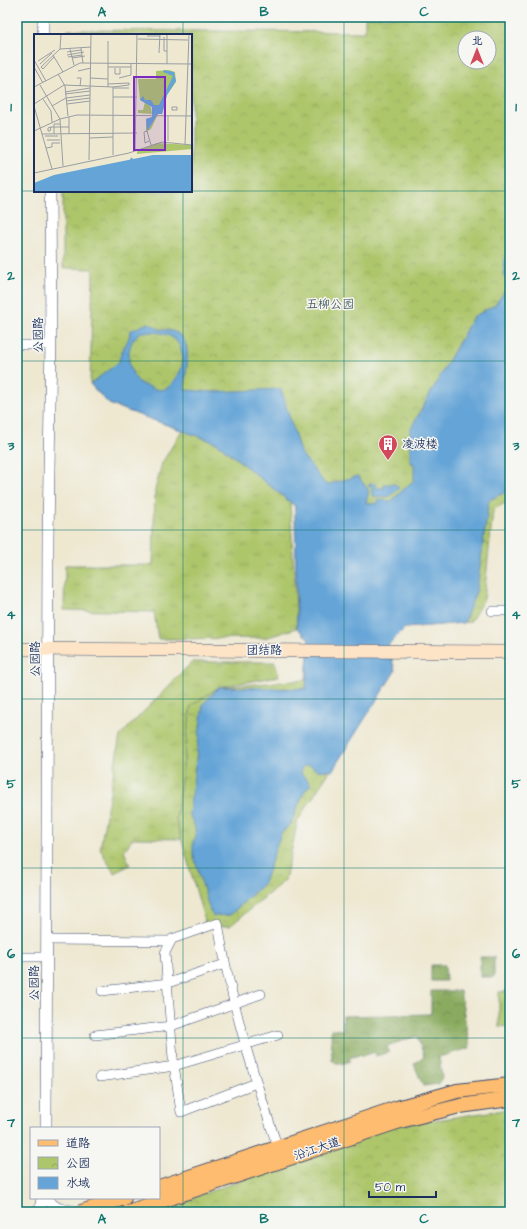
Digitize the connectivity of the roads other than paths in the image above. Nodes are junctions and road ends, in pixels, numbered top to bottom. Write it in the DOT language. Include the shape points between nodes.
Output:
graph roads {
  1 [pos="43,17"];
  2 [pos="49,17"];
  3 [pos="43,34"];
  4 [pos="49,34"];
  5 [pos="46,192"];
  6 [pos="50,192"];
  7 [pos="17,345"];
  8 [pos="49,345"];
  9 [pos="492,611"];
  10 [pos="510,611"];
  11 [pos="17,649"];
  12 [pos="510,652"];
  13 [pos="46,654"];
  14 [pos="420,656"];
  15 [pos="17,658"];
  16 [pos="510,661"];
  17 [pos="48,940"];
  18 [pos="171,941"];
  19 [pos="17,957"];
  20 [pos="45,957"];
  21 [pos="225,964"];
  22 [pos="168,983"];
  23 [pos="102,991"];
  24 [pos="261,994"];
  25 [pos="234,1003"];
  26 [pos="171,1026"];
  27 [pos="278,1034"];
  28 [pos="95,1035"];
  29 [pos="245,1046"];
  30 [pos="174,1066"];
  31 [pos="100,1077"];
  32 [pos="256,1083"];
  33 [pos="510,1085"];
  34 [pos="510,1099"];
  35 [pos="42,1127"];
  36 [pos="46,1127"];
  37 [pos="278,1148"];
  38 [pos="160,1187"];
  39 [pos="42,1199"];
  40 [pos="49,1199"];
  41 [pos="121,1199"];
  42 [pos="83,1211"];
  43 [pos="40,1212"];
  44 [pos="128,1212"];
  1 -- 3 [label="street"];
  2 -- 4 [label="street"];
  5 -- 8 [label="street"];
  6 -- 8 [label="street, 公园路"];
  7 -- 8 [label="street"];
  8 -- 13 [label="street, 公园路"];
  9 -- 10 [label="street"];
  11 -- 13 [label="main road, 团结路"];
  12 -- 14 [label="main road, 团结路"];
  13 -- 14 [label="main road, 团结路"];
  13 -- 15 [label="main road, 团结路"];
  13 -- 17 [label="street, 公园路"];
  13 -- 20 [label="street"];
  14 -- 16 [label="main road, 团结路"];
  17 -- 18 [label="street"];
  17 -- 20 [label="street, 公园路"];
  18 -- 21 [label="street" via="218,923"];
  18 -- 22 [label="street" via="165,953"];
  19 -- 20 [label="street"];
  20 -- 35 [label="street"];
  20 -- 36 [label="street, 公园路"];
  21 -- 22 [label="street"];
  21 -- 25 [label="street"];
  22 -- 23 [label="street"];
  22 -- 26 [label="street"];
  24 -- 25 [label="street"];
  25 -- 26 [label="street"];
  25 -- 29 [label="street"];
  26 -- 28 [label="street"];
  26 -- 30 [label="street"];
  27 -- 29 [label="street"];
  29 -- 30 [label="street"];
  29 -- 32 [label="street"];
  30 -- 31 [label="street"];
  30 -- 32 [label="street" via="181,1112"];
  32 -- 37 [label="street"];
  33 -- 37 [label="main road, 沿江大道" via="442,1095"];
  34 -- 44 [label="main road, 沿江大道" via="460,1106 400,1121"];
  37 -- 38 [label="main road, 沿江大道"];
  39 -- 43 [label="street"];
  40 -- 42 [label="street" via="55,1207"];
  41 -- 42 [label="main road"];
}
